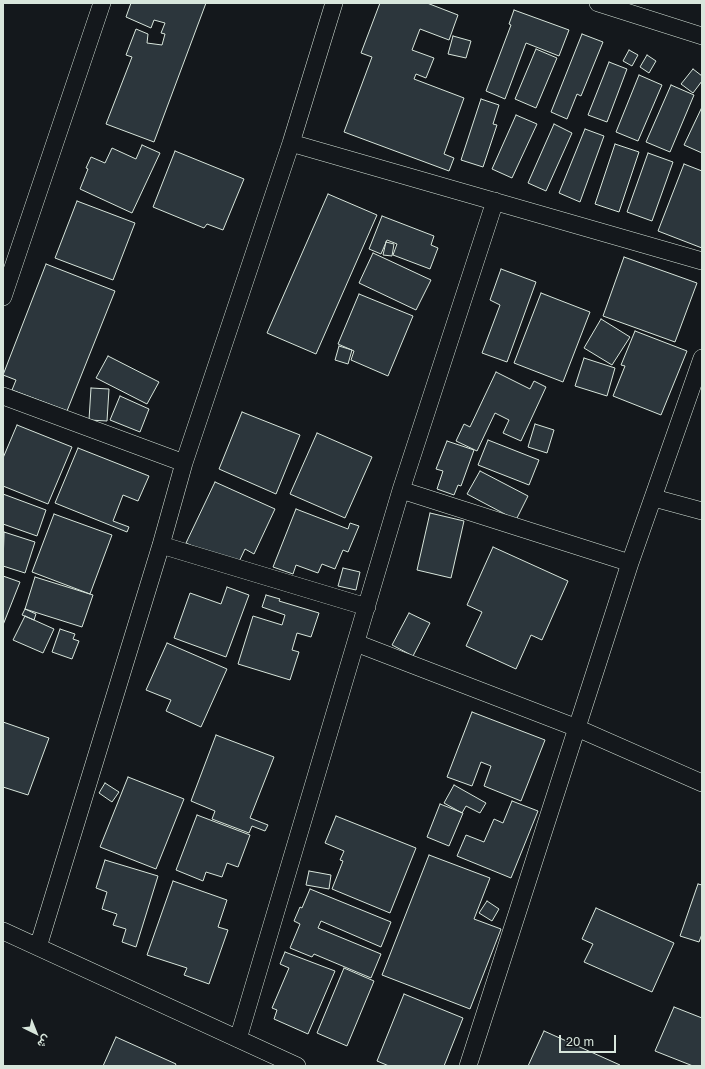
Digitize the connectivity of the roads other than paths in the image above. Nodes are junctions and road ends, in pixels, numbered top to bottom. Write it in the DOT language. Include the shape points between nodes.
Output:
graph roads {
  1 [pos="102,3"];
  2 [pos="334,3"];
  3 [pos="598,3"];
  4 [pos="702,36"];
  5 [pos="291,142"];
  6 [pos="495,201"];
  7 [pos="702,261"];
  8 [pos="3,297"];
  9 [pos="702,358"];
  10 [pos="3,396"];
  11 [pos="184,463"];
  12 [pos="401,490"];
  13 [pos="654,498"];
  14 [pos="702,511"];
  15 [pos="161,545"];
  16 [pos="630,563"];
  17 [pos="367,607"];
  18 [pos="356,643"];
  19 [pos="577,728"];
  20 [pos="702,783"];
  21 [pos="3,931"];
  22 [pos="38,947"];
  23 [pos="238,1039"];
  24 [pos="297,1066"];
  25 [pos="468,1066"];
  1 -- 8 [label="street"];
  2 -- 5 [label="street"];
  3 -- 4 [label="street"];
  5 -- 6 [label="street"];
  5 -- 11 [label="street"];
  6 -- 7 [label="street"];
  6 -- 12 [label="street"];
  9 -- 13 [label="street"];
  10 -- 11 [label="street"];
  11 -- 15 [label="street"];
  12 -- 16 [label="street"];
  12 -- 17 [label="street"];
  13 -- 14 [label="street"];
  13 -- 16 [label="street"];
  15 -- 17 [label="street"];
  15 -- 22 [label="street"];
  16 -- 19 [label="street"];
  17 -- 18 [label="street"];
  18 -- 19 [label="street"];
  18 -- 23 [label="street"];
  19 -- 20 [label="street"];
  19 -- 25 [label="street"];
  21 -- 22 [label="street"];
  22 -- 23 [label="street"];
  23 -- 24 [label="street"];
}
